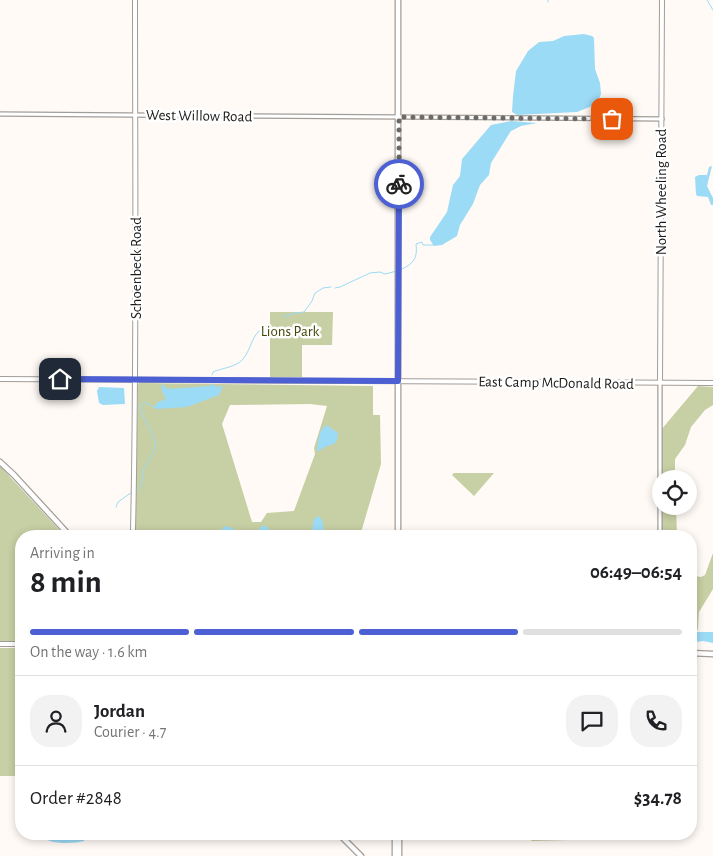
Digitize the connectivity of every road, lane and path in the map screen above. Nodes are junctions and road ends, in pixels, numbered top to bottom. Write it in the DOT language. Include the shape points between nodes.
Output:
graph roads {
  1 [pos="134,0"];
  2 [pos="398,0"];
  3 [pos="662,0"];
  4 [pos="0,114"];
  5 [pos="135,115"];
  6 [pos="399,117"];
  7 [pos="662,119"];
  8 [pos="0,379"];
  9 [pos="135,380"];
  10 [pos="398,381"];
  11 [pos="713,383"];
  12 [pos="660,384"];
  13 [pos="0,462"];
  14 [pos="64,530"];
  15 [pos="132,530"];
  16 [pos="398,530"];
  17 [pos="660,530"];
  18 [pos="0,644"];
  19 [pos="15,644"];
  20 [pos="697,654"];
  21 [pos="713,654"];
  22 [pos="345,840"];
  23 [pos="397,840"];
  24 [pos="398,840"];
  25 [pos="361,856"];
  26 [pos="395,856"];
  27 [pos="399,856"];
  1 -- 5 [label="main road, Schoenbeck Road"];
  2 -- 6 [label="main road"];
  3 -- 7 [label="main road, North Wheeling Road"];
  4 -- 5 [label="street, West Willow Road"];
  5 -- 6 [label="street, West Willow Road"];
  5 -- 9 [label="main road, Schoenbeck Road"];
  6 -- 7 [label="street, West Willow Road"];
  6 -- 10 [label="main road"];
  7 -- 12 [label="main road, North Wheeling Road"];
  8 -- 9 [label="main road, East Camp McDonald Road"];
  9 -- 10 [label="main road, East Camp McDonald Road"];
  9 -- 15 [label="main road, Schoenbeck Road"];
  10 -- 12 [label="main road, East Camp McDonald Road"];
  10 -- 16 [label="main road"];
  11 -- 12 [label="main road, East Camp McDonald Road"];
  12 -- 17 [label="street"];
  13 -- 14 [label="main road"];
  18 -- 19 [label="main road"];
  20 -- 21 [label="main road"];
  22 -- 25 [label="main road"];
  23 -- 26 [label="main road"];
  24 -- 27 [label="main road"];
}
